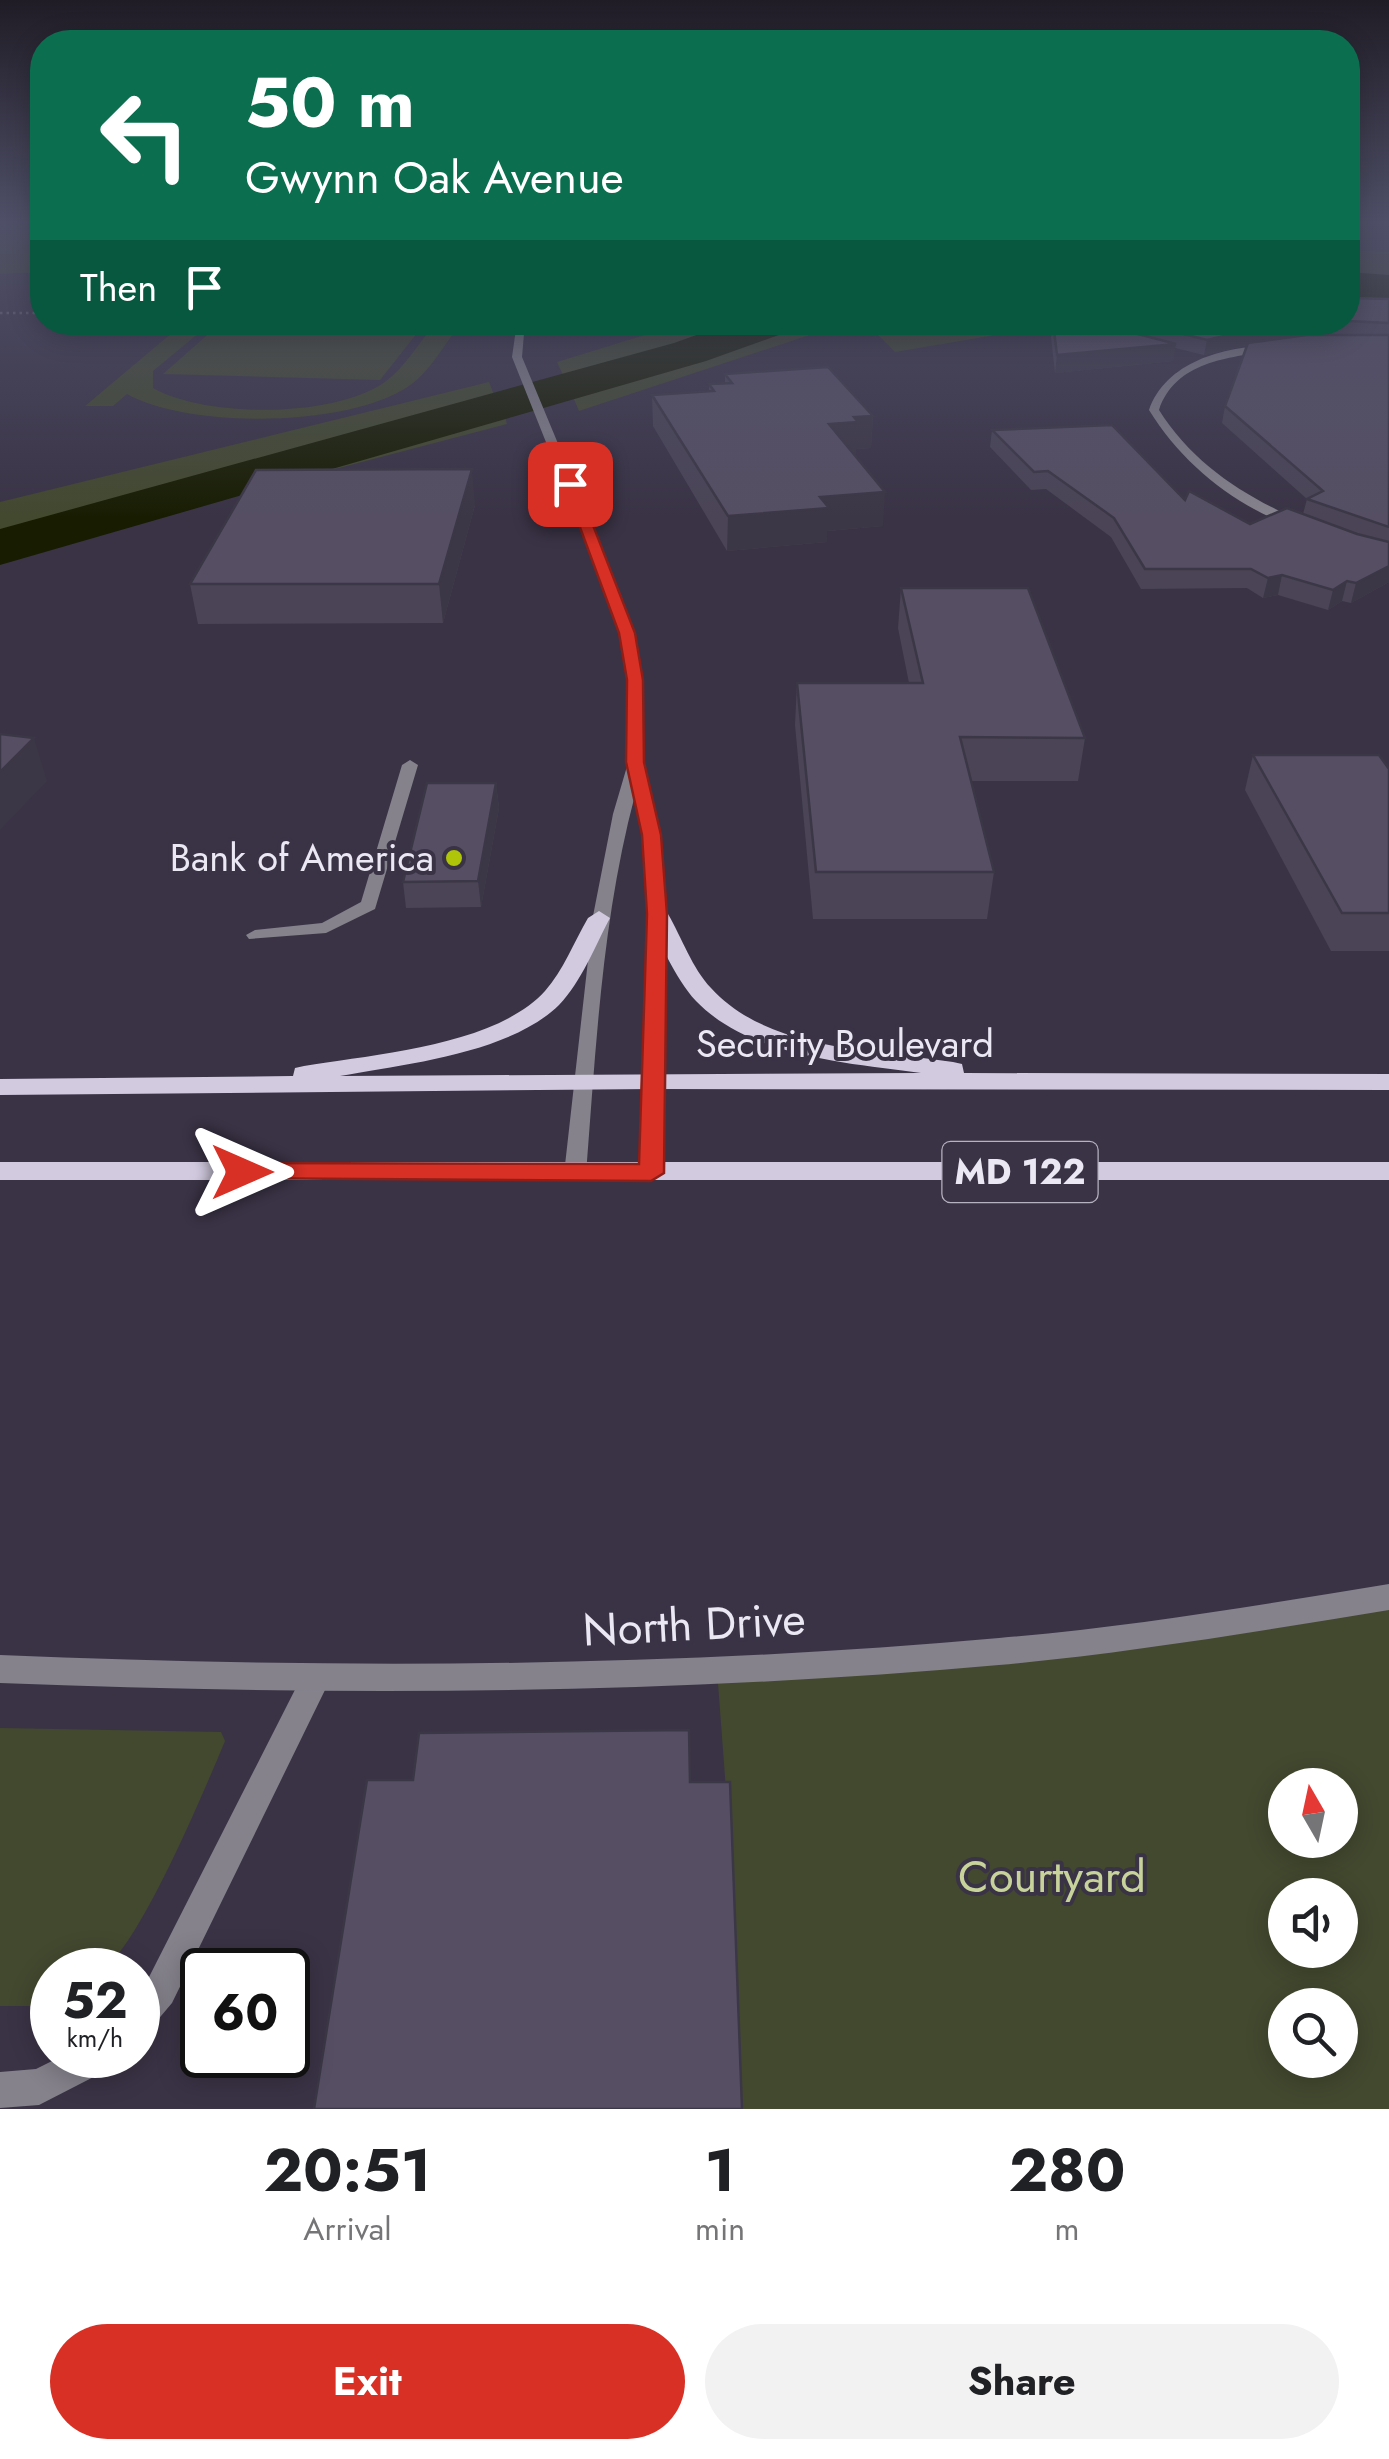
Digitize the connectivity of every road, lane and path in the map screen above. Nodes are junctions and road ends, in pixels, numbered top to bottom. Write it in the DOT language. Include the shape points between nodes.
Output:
graph roads {
  1 [pos="519,335"];
  2 [pos="1280,347"];
  3 [pos="1184,357"];
  4 [pos="1203,362"];
  5 [pos="1314,531"];
  6 [pos="635,762"];
  7 [pos="410,764"];
  8 [pos="657,914"];
  9 [pos="599,918"];
  10 [pos="255,935"];
  11 [pos="654,1081"];
  12 [pos="584,1082"];
  13 [pos="1022,1082"];
  14 [pos="1389,1082"];
  15 [pos="243,1085"];
  16 [pos="0,1087"];
  17 [pos="0,1171"];
  18 [pos="1389,1172"];
  19 [pos="651,1173"];
  20 [pos="575,1174"];
  21 [pos="1389,1598"];
  22 [pos="0,1669"];
  23 [pos="315,1680"];
  24 [pos="160,1991"];
  25 [pos="56,2078"];
  26 [pos="0,2090"];
  1 -- 6 [label="street" via="526,386 627,633 635,680"];
  2 -- 4 [label="street"];
  3 -- 4 [label="street"];
  4 -- 5 [label="street" via="1164,382 1156,395 1154,410 1166,431 1242,497"];
  6 -- 8 [label="street" via="652,835"];
  6 -- 9 [label="street"];
  7 -- 10 [label="street" via="369,904 326,928"];
  8 -- 11 [label="street"];
  8 -- 13 [label="main road" via="704,996 760,1031"];
  9 -- 12 [label="street"];
  9 -- 15 [label="main road" via="550,1000 500,1030"];
  11 -- 12 [label="main road, Security Boulevard"];
  11 -- 13 [label="main road, Security Boulevard"];
  11 -- 19 [label="street"];
  12 -- 15 [label="main road, Security Boulevard"];
  12 -- 20 [label="street"];
  13 -- 14 [label="main road, Security Boulevard"];
  15 -- 16 [label="main road, Security Boulevard"];
  17 -- 20 [label="main road, MD 122"];
  18 -- 19 [label="main road, MD 122"];
  19 -- 20 [label="main road, MD 122"];
  21 -- 23 [label="street, North Drive" via="1184,1631 948,1656 679,1672"];
  22 -- 23 [label="street, North Drive"];
  23 -- 24 [label="street"];
  25 -- 26 [label="street" via="39,2087"];
}
